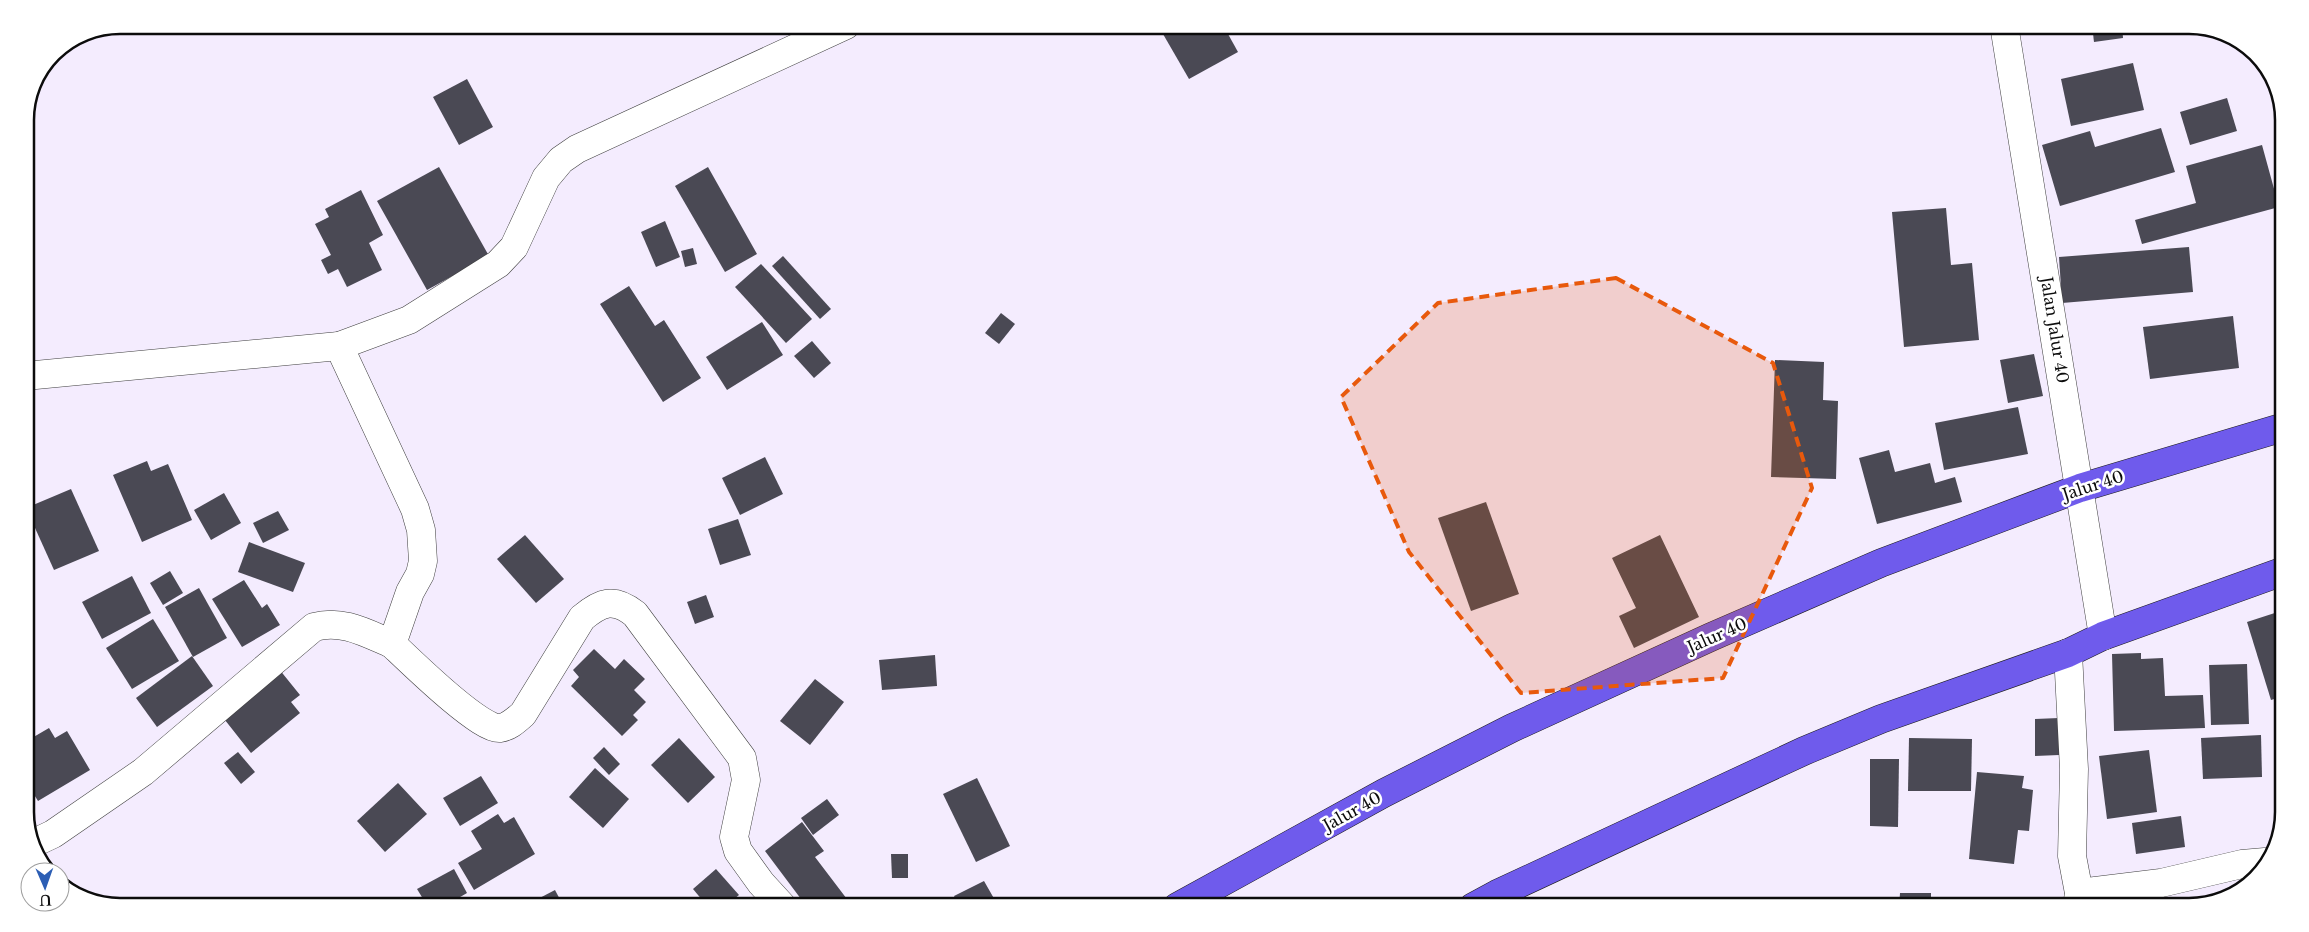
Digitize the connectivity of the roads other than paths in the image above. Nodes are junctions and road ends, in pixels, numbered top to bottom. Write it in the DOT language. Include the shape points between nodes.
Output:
graph roads {
  1 [pos="826,34"];
  2 [pos="2005,34"];
  3 [pos="339,346"];
  4 [pos="34,375"];
  5 [pos="2275,430"];
  6 [pos="2080,488"];
  7 [pos="2275,574"];
  8 [pos="2103,636"];
  9 [pos="392,644"];
  10 [pos="2068,653"];
  11 [pos="39,841"];
  12 [pos="2258,863"];
  13 [pos="774,898"];
  14 [pos="1193,898"];
  15 [pos="1490,898"];
  16 [pos="2078,898"];
  17 [pos="2088,898"];
  1 -- 3 [label="street" via="577,149 561,160 546,178 514,247 498,264 409,320"];
  2 -- 6 [label="street, Jalan Jalur 40"];
  3 -- 4 [label="street"];
  3 -- 9 [label="street" via="415,509 421,530 420,574 410,592"];
  5 -- 6 [label="highway, Jalur 40"];
  6 -- 8 [label="street, Jalan Jalur 40"];
  6 -- 14 [label="highway, Jalur 40" via="1881,563 1512,728 1384,793"];
  7 -- 8 [label="highway"];
  8 -- 10 [label="highway"];
  9 -- 11 [label="street" via="336,623 314,627 143,772"];
  9 -- 13 [label="street" via="473,716 489,727 499,728 510,725 523,714 582,618 605,604 628,608 742,758 746,780 734,837 738,850"];
  10 -- 15 [label="highway" via="1881,719"];
  10 -- 16 [label="street" via="2074,769 2072,856"];
  12 -- 17 [label="street"];
}
